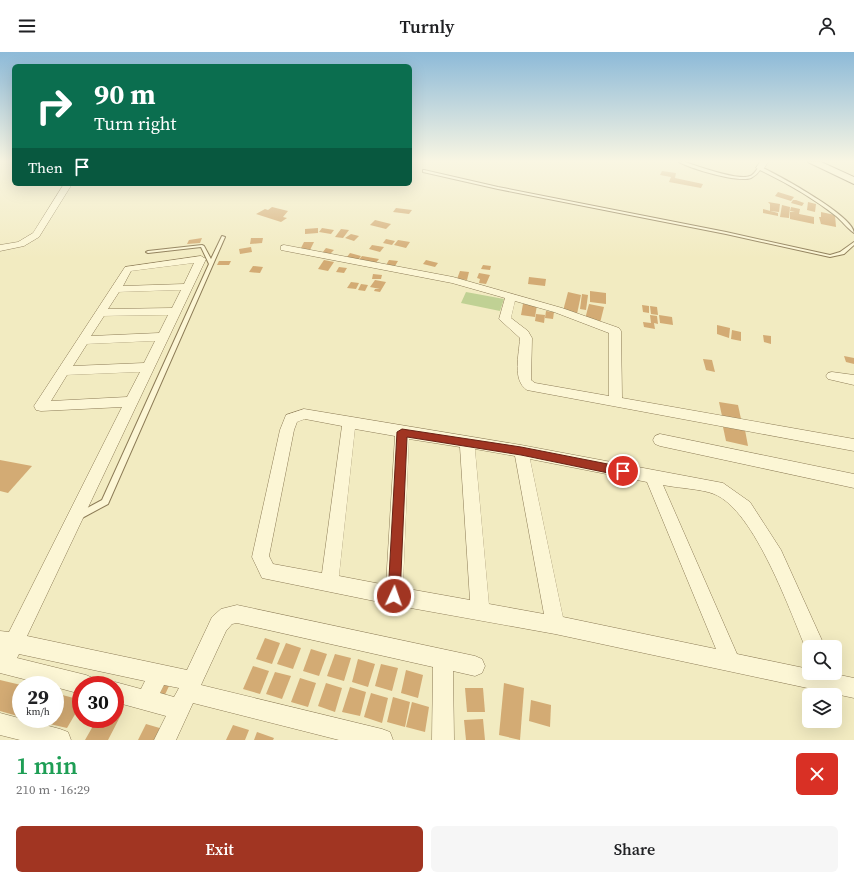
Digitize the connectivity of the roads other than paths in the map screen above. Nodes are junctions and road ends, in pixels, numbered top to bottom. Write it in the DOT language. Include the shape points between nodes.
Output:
graph roads {
  1 [pos="62,194"];
  2 [pos="529,194"];
  3 [pos="807,194"];
  4 [pos="854,232"];
  5 [pos="223,237"];
  6 [pos="854,243"];
  7 [pos="0,248"];
  8 [pos="284,248"];
  9 [pos="148,252"];
  10 [pos="210,264"];
  11 [pos="187,287"];
  12 [pos="115,289"];
  13 [pos="511,297"];
  14 [pos="176,311"];
  15 [pos="100,313"];
  16 [pos="164,337"];
  17 [pos="83,340"];
  18 [pos="149,367"];
  19 [pos="63,371"];
  20 [pos="832,376"];
  21 [pos="854,380"];
  22 [pos="132,402"];
  23 [pos="616,402"];
  24 [pos="348,422"];
  25 [pos="402,432"];
  26 [pos="660,440"];
  27 [pos="467,443"];
  28 [pos="854,445"];
  29 [pos="521,451"];
  30 [pos="652,477"];
  31 [pos="854,481"];
  32 [pos="76,518"];
  33 [pos="330,583"];
  34 [pos="394,596"];
  35 [pos="480,610"];
  36 [pos="555,625"];
  37 [pos="812,640"];
  38 [pos="8,642"];
  39 [pos="443,659"];
  40 [pos="731,662"];
  41 [pos="2,664"];
  42 [pos="475,666"];
  43 [pos="160,674"];
  44 [pos="802,674"];
  45 [pos="833,680"];
  46 [pos="72,682"];
  47 [pos="854,688"];
  48 [pos="124,694"];
  49 [pos="187,694"];
  50 [pos="146,700"];
  51 [pos="0,724"];
  52 [pos="60,740"];
  53 [pos="165,740"];
  54 [pos="382,740"];
  55 [pos="443,740"];
  1 -- 7 [label="street" via="36,235 21,244"];
  2 -- 6 [label="lane" via="830,256 842,253"];
  3 -- 4 [label="lane" via="850,225"];
  5 -- 10 [label="lane"];
  8 -- 13 [label="street" via="453,280"];
  9 -- 10 [label="lane" via="202,246"];
  10 -- 32 [label="lane" via="106,502"];
  11 -- 12 [label="street"];
  11 -- 12 [label="street" via="201,258 128,269"];
  11 -- 14 [label="street"];
  12 -- 15 [label="street"];
  13 -- 23 [label="street" via="565,312 615,331"];
  13 -- 23 [label="street" via="505,318 526,338 523,374 526,383 540,389"];
  14 -- 15 [label="street"];
  14 -- 16 [label="street"];
  15 -- 17 [label="street"];
  16 -- 17 [label="street"];
  16 -- 18 [label="street"];
  17 -- 19 [label="street"];
  18 -- 19 [label="street"];
  18 -- 22 [label="street"];
  19 -- 22 [label="street" via="41,406"];
  20 -- 21 [label="street"];
  22 -- 32 [label="street"];
  23 -- 28 [label="street"];
  24 -- 25 [label="street"];
  24 -- 33 [label="street"];
  24 -- 33 [label="street" via="304,414 291,419 260,557 268,572"];
  25 -- 27 [label="street"];
  25 -- 34 [label="street"];
  26 -- 31 [label="street"];
  27 -- 29 [label="street"];
  27 -- 35 [label="street"];
  29 -- 30 [label="street"];
  29 -- 36 [label="street"];
  30 -- 37 [label="street" via="718,488 744,507 775,556"];
  30 -- 40 [label="street"];
  32 -- 38 [label="street"];
  33 -- 34 [label="street"];
  34 -- 35 [label="street"];
  35 -- 36 [label="street"];
  36 -- 40 [label="street"];
  38 -- 41 [label="street"];
  38 -- 43 [label="street"];
  39 -- 42 [label="street"];
  39 -- 49 [label="street" via="231,614 223,618 219,624"];
  39 -- 55 [label="street"];
  40 -- 44 [label="street"];
  41 -- 46 [label="street"];
  43 -- 49 [label="street"];
  43 -- 50 [label="street"];
  45 -- 47 [label="street"];
  48 -- 50 [label="street"];
  49 -- 50 [label="street"];
  49 -- 53 [label="street"];
  49 -- 54 [label="street"];
  51 -- 52 [label="street"];
}
